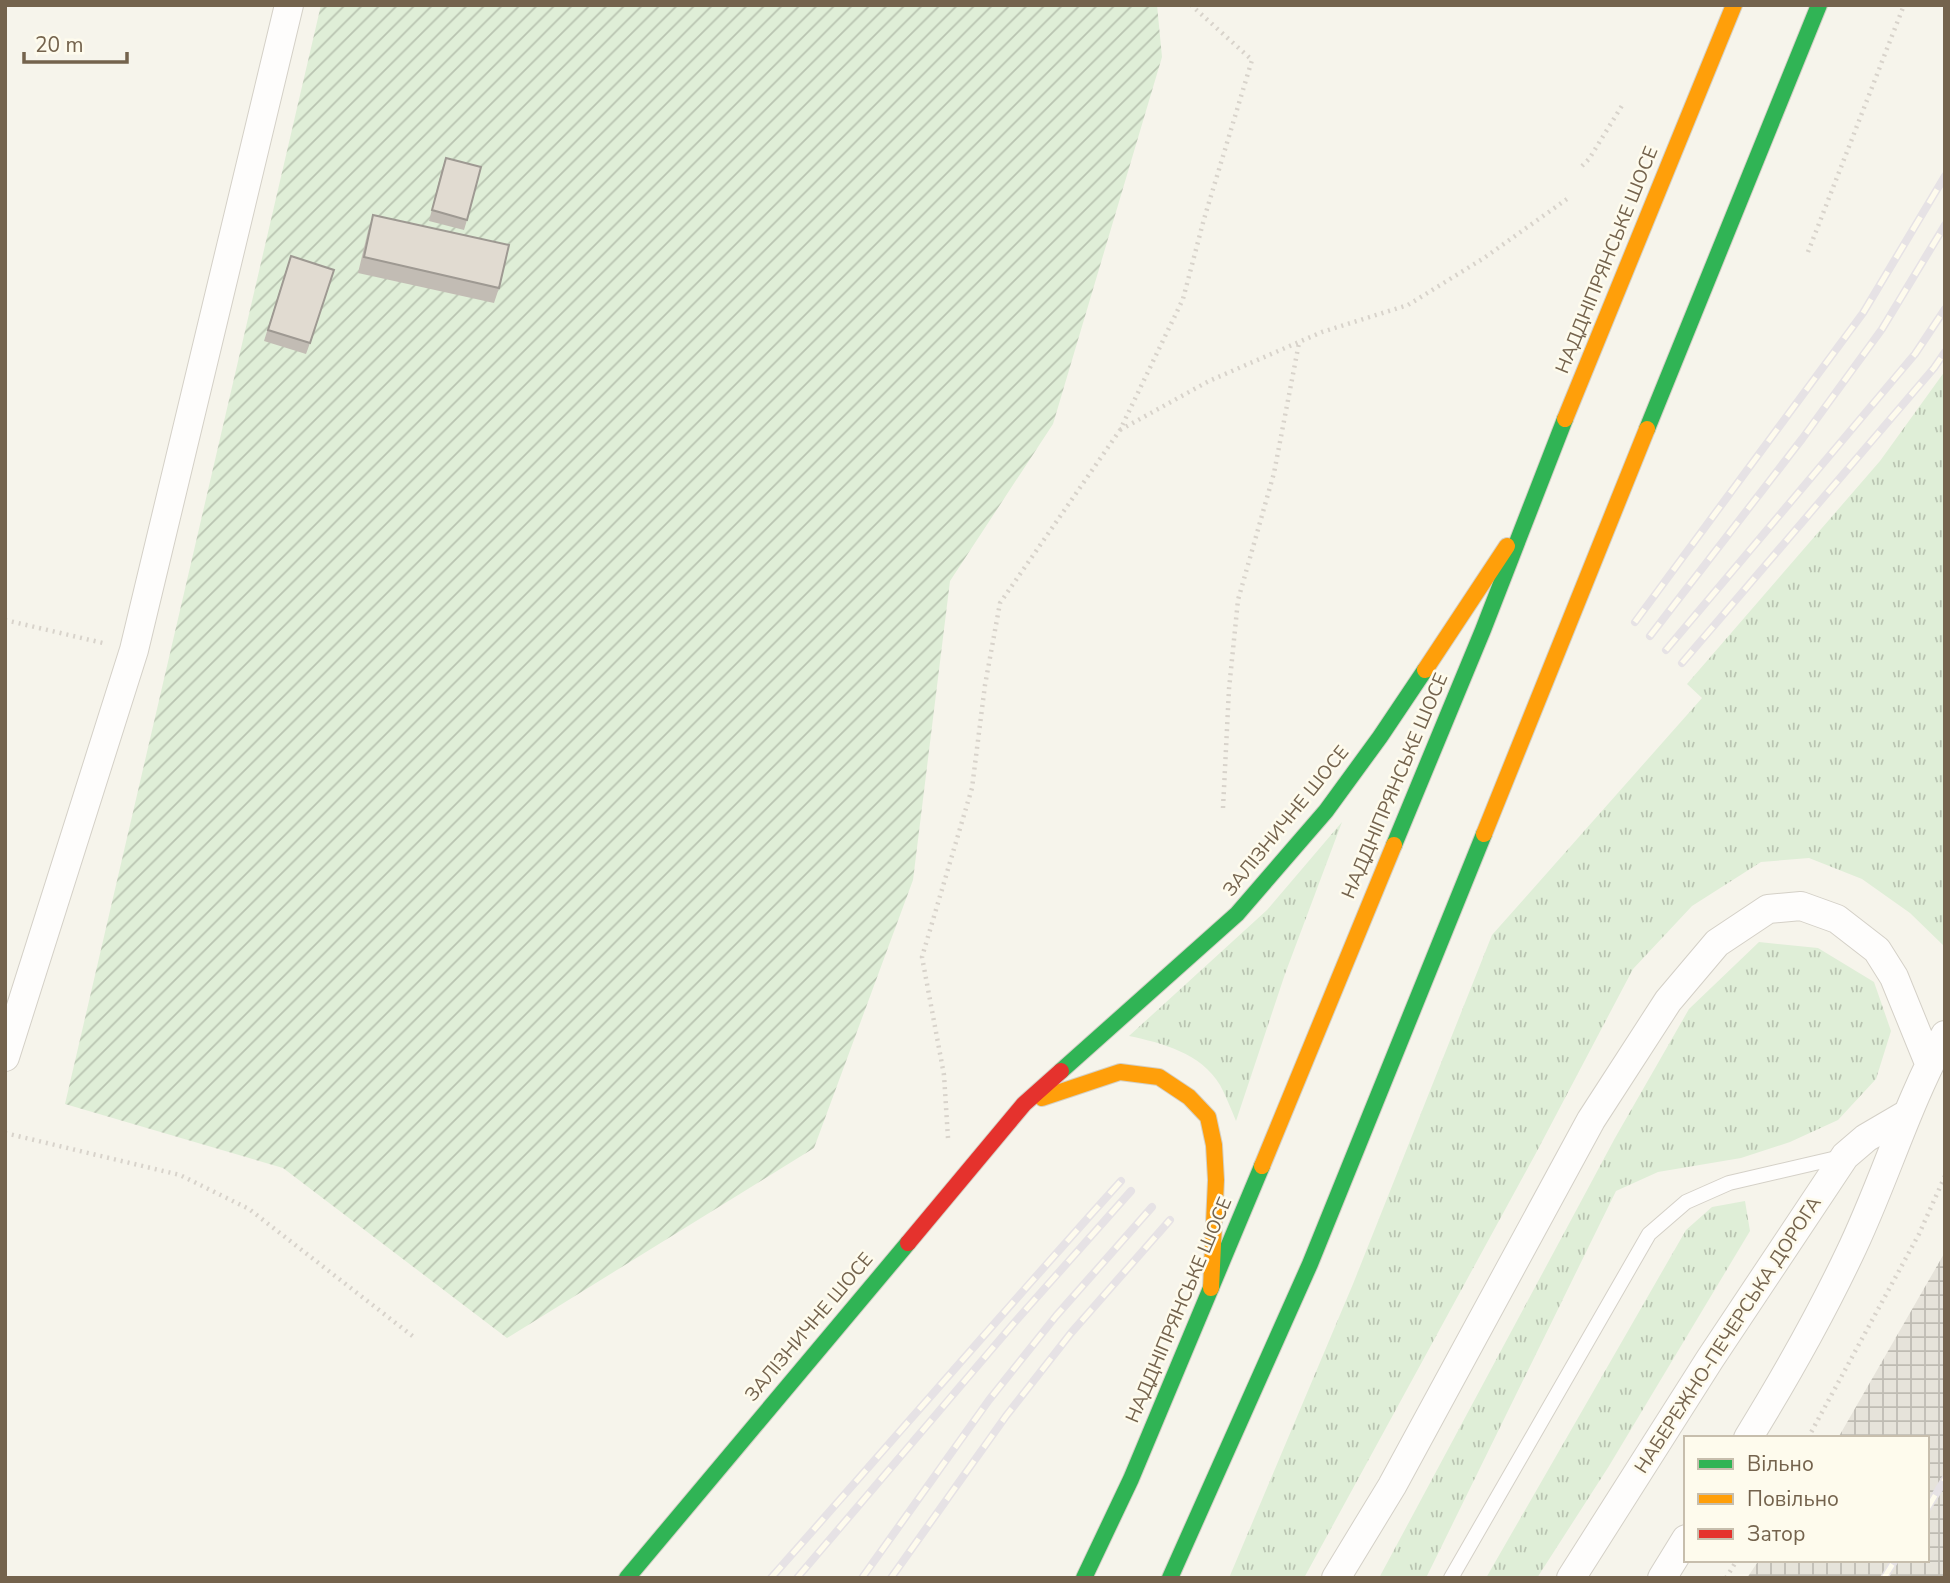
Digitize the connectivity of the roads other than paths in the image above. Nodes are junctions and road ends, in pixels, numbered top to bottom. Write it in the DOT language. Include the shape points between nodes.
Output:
graph roads {
  1 [pos="289,5"];
  2 [pos="1734,5"];
  3 [pos="1819,5"];
  4 [pos="1525,518"];
  5 [pos="1945,1035"];
  6 [pos="5,1057"];
  7 [pos="1929,1063"];
  8 [pos="1024,1104"];
  9 [pos="1907,1114"];
  10 [pos="1845,1156"];
  11 [pos="1210,1292"];
  12 [pos="1749,1436"];
  13 [pos="1684,1542"];
  14 [pos="627,1578"];
  15 [pos="1084,1578"];
  16 [pos="1170,1578"];
  17 [pos="1336,1578"];
  18 [pos="1451,1578"];
  19 [pos="1571,1578"];
  20 [pos="1662,1578"];
  1 -- 6 [label="street" via="134,650"];
  2 -- 4 [label="main road, НАДДНІПРЯНСЬКЕ ШОСЕ"];
  3 -- 16 [label="main road" via="1310,1264"];
  4 -- 8 [label="main road, ЗАЛІЗНИЧНЕ ШОСЕ" via="1326,811 1237,914"];
  4 -- 11 [label="main road, НАДДНІПРЯНСЬКЕ ШОСЕ"];
  5 -- 7 [label="street"];
  7 -- 9 [label="street"];
  7 -- 17 [label="street" via="1894,977 1877,950 1837,919 1801,906 1768,909 1717,943 1668,1001 1591,1120 1392,1486"];
  8 -- 11 [label="main road, ЗАЛІЗНИЧНЕ ШОСЕ" via="1120,1072 1159,1077 1189,1097 1208,1118 1214,1145"];
  8 -- 14 [label="main road, ЗАЛІЗНИЧНЕ ШОСЕ"];
  9 -- 10 [label="street, НАБЕРЕЖНО-ПЕЧЕРСЬКА ДОРОГА"];
  9 -- 12 [label="street" via="1849,1255 1793,1365"];
  10 -- 18 [label="lane" via="1729,1182 1686,1202 1649,1234"];
  10 -- 19 [label="street, НАБЕРЕЖНО-ПЕЧЕРСЬКА ДОРОГА"];
  11 -- 15 [label="main road, НАДДНІПРЯНСЬКЕ ШОСЕ"];
  13 -- 20 [label="street"];
}
